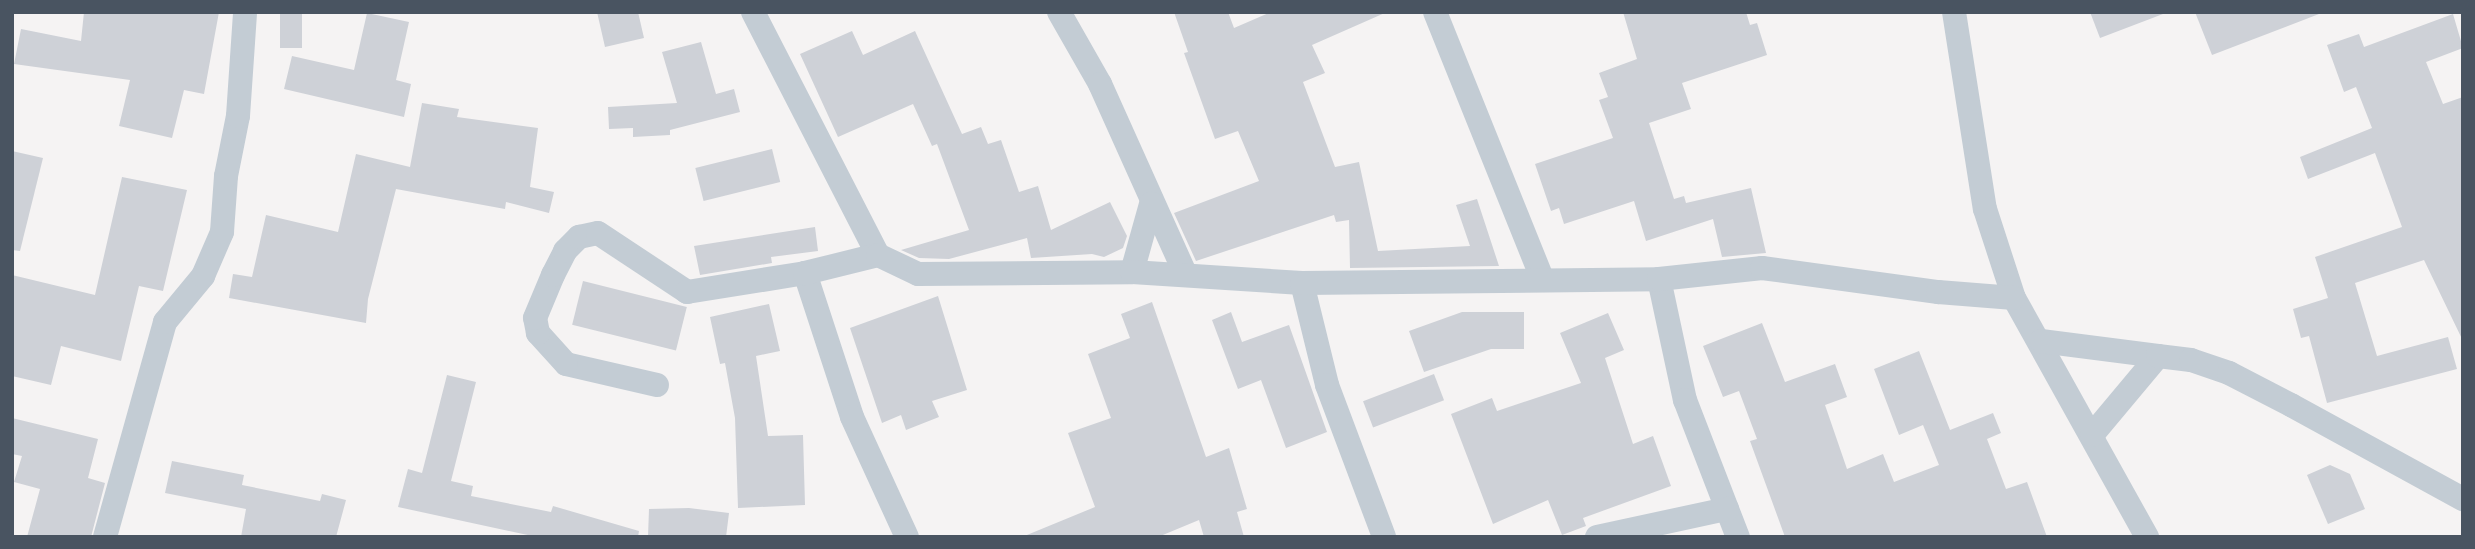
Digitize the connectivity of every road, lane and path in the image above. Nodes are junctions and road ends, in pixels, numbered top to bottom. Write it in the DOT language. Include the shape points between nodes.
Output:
graph roads {
  1 [pos="245,12"];
  2 [pos="753,12"];
  3 [pos="1059,12"];
  4 [pos="1434,12"];
  5 [pos="1955,12"];
  6 [pos="1151,204"];
  7 [pos="878,255"];
  8 [pos="1132,272"];
  9 [pos="806,273"];
  10 [pos="1186,275"];
  11 [pos="1542,278"];
  12 [pos="1659,279"];
  13 [pos="1302,283"];
  14 [pos="2014,298"];
  15 [pos="2041,341"];
  16 [pos="2158,356"];
  17 [pos="657,385"];
  18 [pos="2092,435"];
  19 [pos="2463,499"];
  20 [pos="1727,509"];
  21 [pos="105,537"];
  22 [pos="907,537"];
  23 [pos="1384,537"];
  24 [pos="1597,537"];
  25 [pos="1738,537"];
  26 [pos="2147,537"];
  1 -- 21 [label="street" via="238,116 226,176 222,232 203,275 165,322"];
  2 -- 7 [label="street"];
  3 -- 6 [label="street" via="1100,84"];
  4 -- 11 [label="street"];
  5 -- 14 [label="street" via="1985,209"];
  6 -- 8 [label="street"];
  6 -- 10 [label="street"];
  7 -- 8 [label="street" via="918,274"];
  7 -- 9 [label="street"];
  8 -- 10 [label="street"];
  9 -- 17 [label="street" via="687,292 598,233 579,237 565,251 553,275 536,318 538,333 566,365"];
  9 -- 22 [label="street" via="852,417"];
  10 -- 13 [label="street"];
  11 -- 12 [label="street"];
  11 -- 13 [label="street"];
  12 -- 14 [label="street" via="1762,268"];
  12 -- 20 [label="street" via="1685,400"];
  13 -- 23 [label="street" via="1327,385"];
  14 -- 15 [label="street"];
  15 -- 16 [label="street"];
  15 -- 18 [label="street"];
  16 -- 18 [label="street"];
  16 -- 19 [label="street" via="2191,360 2229,373"];
  18 -- 26 [label="street"];
  20 -- 24 [label="street"];
  20 -- 25 [label="street"];
}
